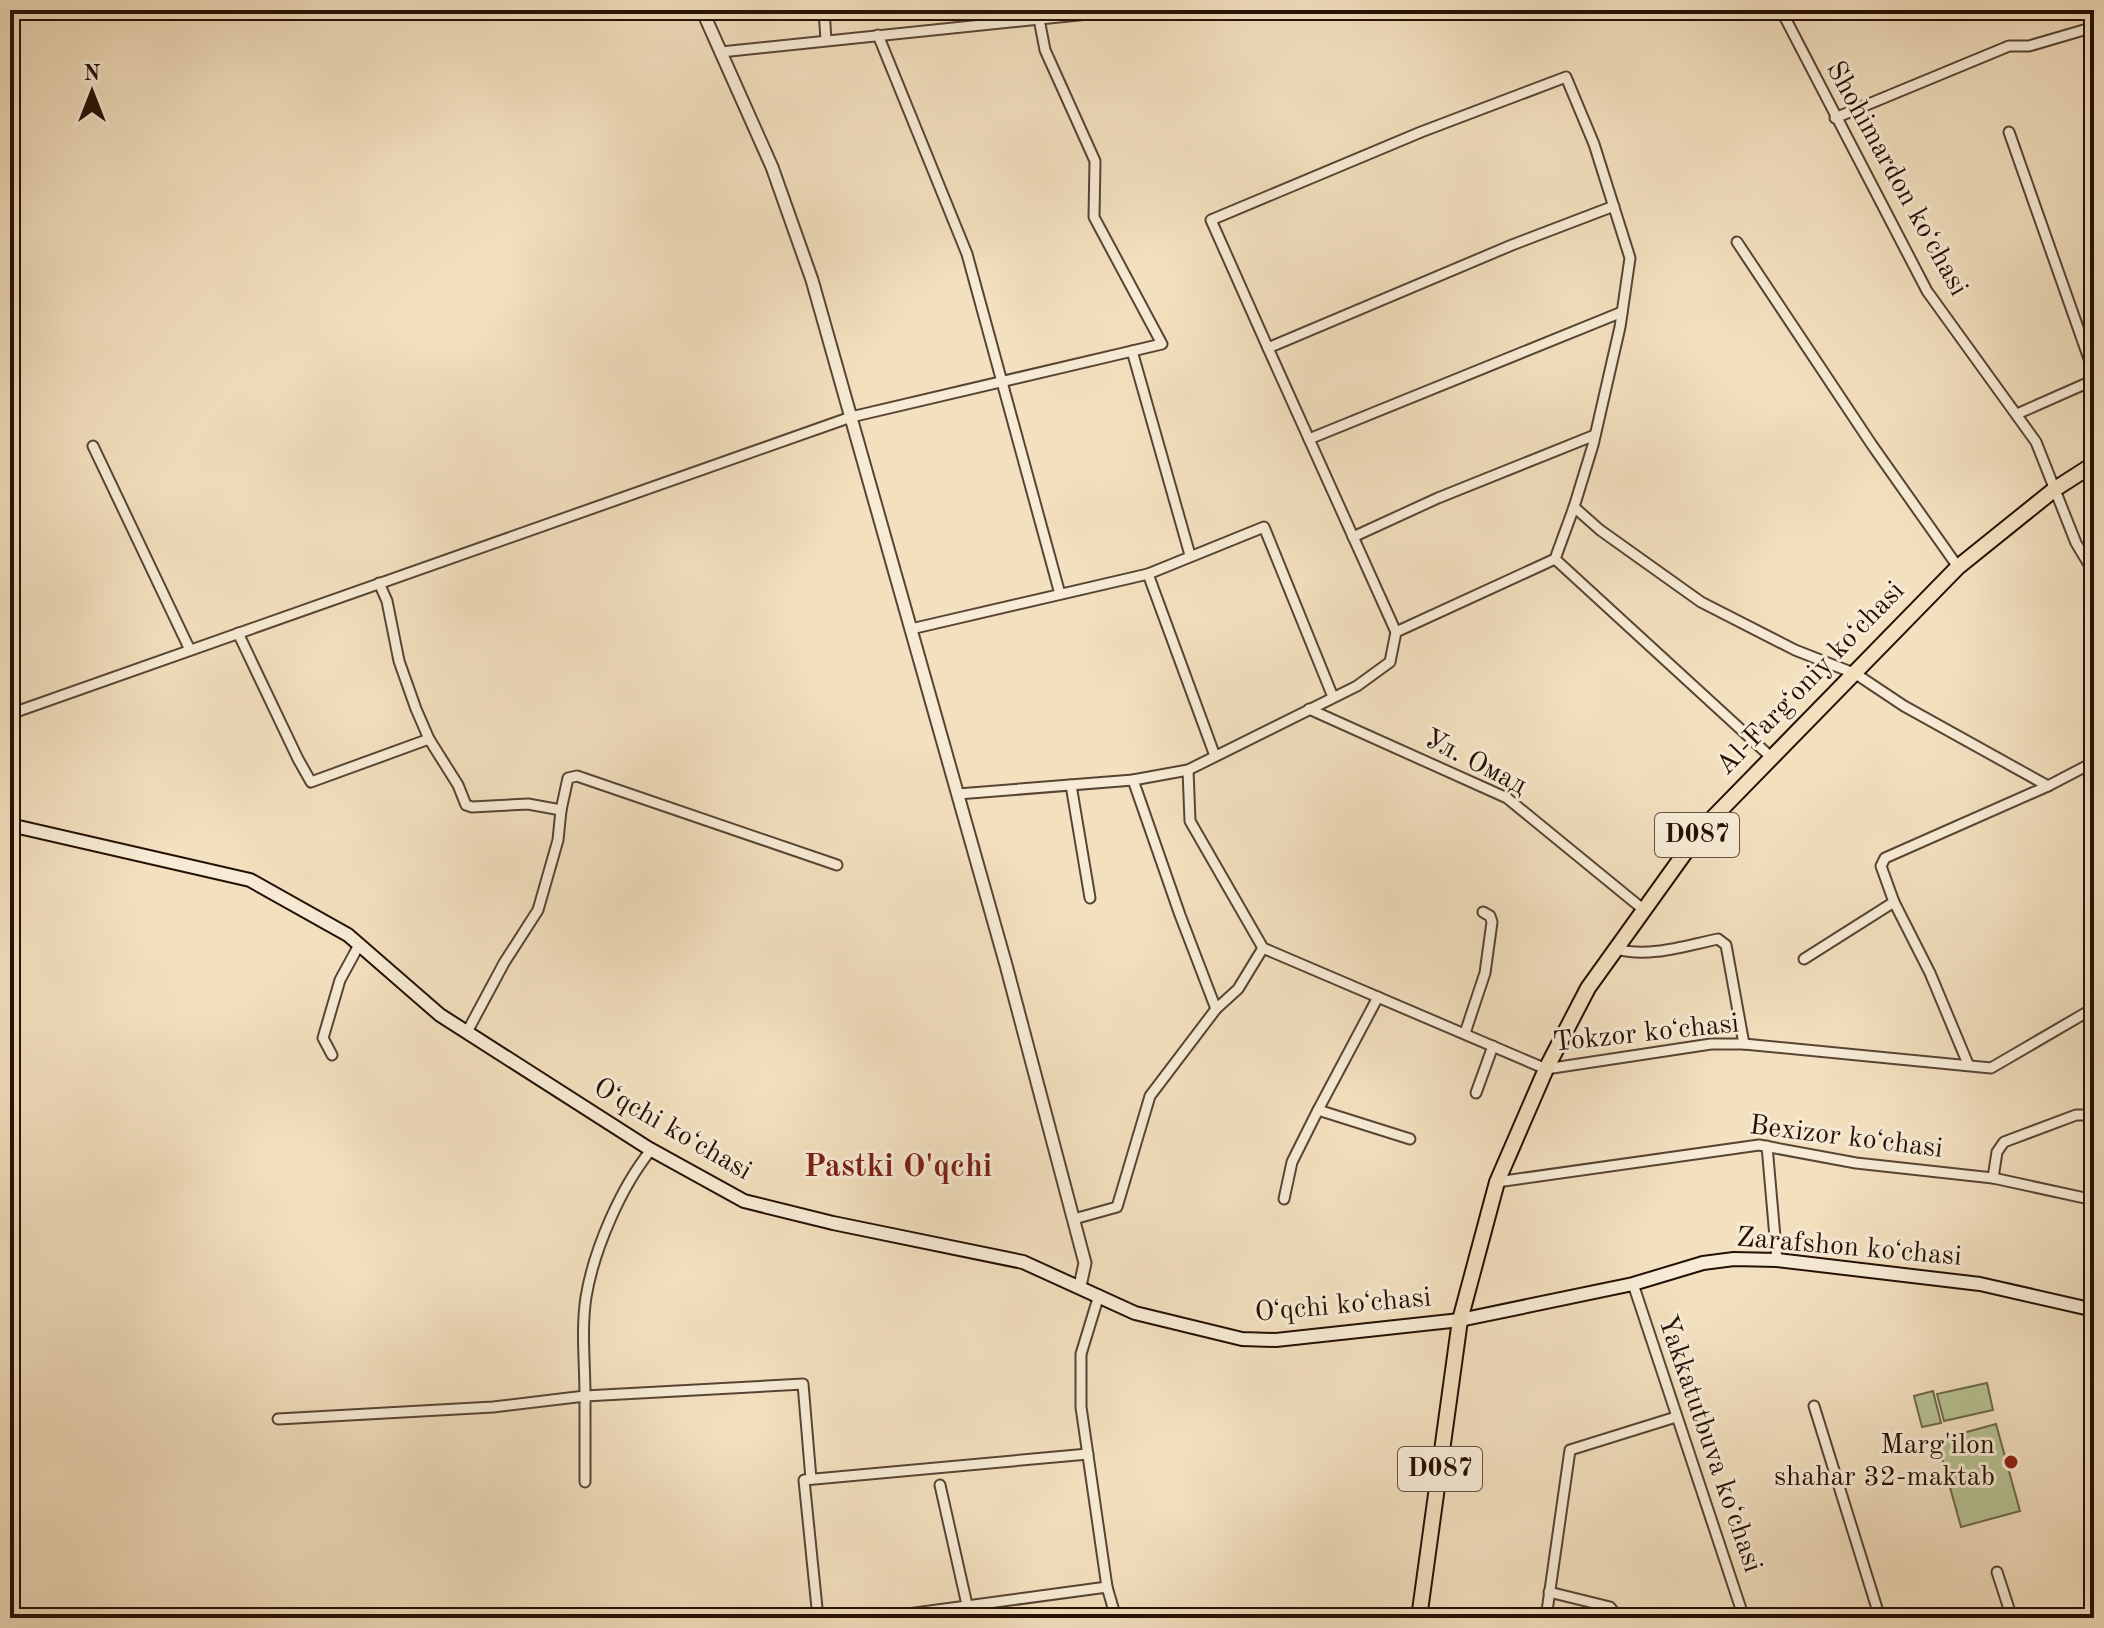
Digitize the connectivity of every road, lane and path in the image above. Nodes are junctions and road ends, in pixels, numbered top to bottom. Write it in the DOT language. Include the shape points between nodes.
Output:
graph roads {
  1 [pos="702,10"];
  2 [pos="824,10"];
  3 [pos="1127,10"];
  4 [pos="1781,10"];
  5 [pos="1039,19"];
  6 [pos="2094,27"];
  7 [pos="878,35"];
  8 [pos="826,40"];
  9 [pos="721,52"];
  10 [pos="1835,118"];
  11 [pos="2009,132"];
  12 [pos="1614,206"];
  13 [pos="1737,242"];
  14 [pos="1622,312"];
  15 [pos="1268,348"];
  16 [pos="1132,351"];
  17 [pos="2094,373"];
  18 [pos="2094,380"];
  19 [pos="1003,382"];
  20 [pos="2017,414"];
  21 [pos="851,417"];
  22 [pos="1595,435"];
  23 [pos="1309,439"];
  24 [pos="93,446"];
  25 [pos="2094,464"];
  26 [pos="2055,489"];
  27 [pos="1574,507"];
  28 [pos="1353,537"];
  29 [pos="1190,555"];
  30 [pos="1555,559"];
  31 [pos="1958,567"];
  32 [pos="2094,573"];
  33 [pos="1148,574"];
  34 [pos="379,583"];
  35 [pos="1060,594"];
  36 [pos="911,629"];
  37 [pos="1396,632"];
  38 [pos="238,633"];
  39 [pos="190,650"];
  40 [pos="1856,674"];
  41 [pos="1333,697"];
  42 [pos="1309,709"];
  43 [pos="10,714"];
  44 [pos="429,739"];
  45 [pos="1215,756"];
  46 [pos="1772,758"];
  47 [pos="2094,762"];
  48 [pos="1188,770"];
  49 [pos="1133,780"];
  50 [pos="1071,785"];
  51 [pos="2048,786"];
  52 [pos="958,794"];
  53 [pos="561,810"];
  54 [pos="10,825"];
  55 [pos="837,865"];
  56 [pos="1090,898"];
  57 [pos="1894,902"];
  58 [pos="1644,910"];
  59 [pos="1483,912"];
  60 [pos="359,945"];
  61 [pos="1263,948"];
  62 [pos="1616,949"];
  63 [pos="1804,959"];
  64 [pos="1378,997"];
  65 [pos="2094,1008"];
  66 [pos="1216,1009"];
  67 [pos="467,1032"];
  68 [pos="1465,1033"];
  69 [pos="1744,1044"];
  70 [pos="1493,1046"];
  71 [pos="332,1055"];
  72 [pos="1968,1064"];
  73 [pos="1546,1069"];
  74 [pos="1476,1093"];
  75 [pos="1318,1110"];
  76 [pos="2094,1115"];
  77 [pos="1410,1139"];
  78 [pos="1767,1146"];
  79 [pos="651,1150"];
  80 [pos="1993,1178"];
  81 [pos="1497,1182"];
  82 [pos="1284,1199"];
  83 [pos="2094,1200"];
  84 [pos="1074,1219"];
  85 [pos="1777,1260"];
  86 [pos="1633,1284"];
  87 [pos="1080,1286"];
  88 [pos="1099,1295"];
  89 [pos="2094,1310"];
  90 [pos="1460,1320"];
  91 [pos="585,1396"];
  92 [pos="1814,1406"];
  93 [pos="1676,1417"];
  94 [pos="278,1419"];
  95 [pos="1088,1454"];
  96 [pos="811,1479"];
  97 [pos="585,1482"];
  98 [pos="940,1485"];
  99 [pos="1997,1572"];
  100 [pos="1107,1587"];
  101 [pos="1549,1592"];
  102 [pos="967,1606"];
  103 [pos="818,1618"];
  104 [pos="878,1618"];
  105 [pos="970,1618"];
  106 [pos="1116,1618"];
  107 [pos="1419,1618"];
  108 [pos="1546,1618"];
  109 [pos="1619,1618"];
  110 [pos="1744,1618"];
  111 [pos="1880,1618"];
  112 [pos="2012,1618"];
  1 -- 9 [label="street"];
  2 -- 8 [label="street"];
  3 -- 5 [label="street"];
  4 -- 10 [label="street, Shohimardon koʻchasi"];
  5 -- 7 [label="street"];
  5 -- 16 [label="street" via="1045,50 1095,161 1094,217 1162,344"];
  6 -- 10 [label="street" via="2029,46 2009,46"];
  7 -- 8 [label="street"];
  7 -- 19 [label="street" via="967,254"];
  8 -- 9 [label="street"];
  9 -- 21 [label="street" via="772,167 812,280"];
  10 -- 20 [label="street, Shohimardon koʻchasi" via="1927,291"];
  11 -- 17 [label="street"];
  12 -- 14 [label="street" via="1630,258"];
  12 -- 15 [label="street"];
  12 -- 15 [label="street" via="1566,77 1421,132 1211,220"];
  13 -- 31 [label="street"];
  14 -- 22 [label="street"];
  14 -- 23 [label="street"];
  15 -- 23 [label="street"];
  16 -- 19 [label="street"];
  16 -- 29 [label="street"];
  18 -- 20 [label="street"];
  19 -- 21 [label="street"];
  19 -- 35 [label="street"];
  20 -- 26 [label="street, Shohimardon koʻchasi" via="2036,442"];
  21 -- 34 [label="street"];
  21 -- 36 [label="street"];
  22 -- 27 [label="street"];
  22 -- 28 [label="street"];
  23 -- 28 [label="street"];
  24 -- 39 [label="street"];
  25 -- 26 [label="main road, Al-Fargʻoniy koʻchasi / D087"];
  26 -- 31 [label="main road, Al-Fargʻoniy koʻchasi / D087"];
  26 -- 32 [label="street, Shohimardon koʻchasi"];
  27 -- 30 [label="street"];
  27 -- 40 [label="street" via="1701,602"];
  28 -- 37 [label="street"];
  29 -- 33 [label="street"];
  29 -- 41 [label="street" via="1264,527"];
  30 -- 37 [label="street"];
  30 -- 46 [label="street"];
  31 -- 40 [label="main road, Al-Fargʻoniy koʻchasi / D087"];
  33 -- 35 [label="street"];
  33 -- 45 [label="street"];
  34 -- 38 [label="street"];
  34 -- 44 [label="street" via="399,661"];
  35 -- 36 [label="street"];
  36 -- 52 [label="street"];
  37 -- 41 [label="street" via="1390,662"];
  38 -- 39 [label="street"];
  38 -- 44 [label="street" via="311,782"];
  39 -- 43 [label="street"];
  40 -- 46 [label="main road, Al-Fargʻoniy koʻchasi / D087"];
  40 -- 51 [label="street"];
  41 -- 42 [label="street"];
  42 -- 45 [label="street"];
  42 -- 58 [label="street, Ул. Омад" via="1507,798"];
  44 -- 53 [label="street" via="466,805 528,804"];
  45 -- 48 [label="street"];
  46 -- 58 [label="main road, Al-Fargʻoniy koʻchasi / D087" via="1702,829"];
  47 -- 51 [label="street"];
  48 -- 49 [label="street"];
  48 -- 61 [label="street" via="1190,821"];
  49 -- 50 [label="street"];
  49 -- 66 [label="street"];
  50 -- 52 [label="street"];
  50 -- 56 [label="street"];
  51 -- 57 [label="street" via="1885,858 1881,866"];
  52 -- 84 [label="street"];
  53 -- 55 [label="street" via="568,778 577,776"];
  53 -- 67 [label="street" via="538,910"];
  54 -- 60 [label="main road, Oʻqchi koʻchasi" via="250,880"];
  57 -- 63 [label="street"];
  57 -- 72 [label="street"];
  58 -- 62 [label="main road, Al-Fargʻoniy koʻchasi / D087"];
  59 -- 68 [label="street" via="1492,922 1485,973"];
  60 -- 67 [label="main road, Oʻqchi koʻchasi"];
  60 -- 71 [label="street" via="340,980 323,1038"];
  61 -- 64 [label="street, Tokzor koʻchasi"];
  61 -- 66 [label="street" via="1238,989"];
  62 -- 69 [label="street" via="1650,953 1723,941"];
  62 -- 73 [label="main road, Al-Fargʻoniy koʻchasi / D087" via="1588,988"];
  64 -- 68 [label="street, Tokzor koʻchasi"];
  64 -- 75 [label="street"];
  65 -- 72 [label="street, Tokzor koʻchasi" via="1998,1065"];
  66 -- 84 [label="street" via="1150,1096 1117,1207"];
  67 -- 79 [label="main road, Oʻqchi koʻchasi"];
  68 -- 70 [label="street, Tokzor koʻchasi"];
  69 -- 72 [label="street, Tokzor koʻchasi"];
  69 -- 73 [label="street, Tokzor koʻchasi" via="1711,1044"];
  70 -- 73 [label="street, Tokzor koʻchasi"];
  70 -- 74 [label="street"];
  73 -- 81 [label="main road, Al-Fargʻoniy koʻchasi / D087"];
  75 -- 77 [label="street"];
  75 -- 82 [label="street" via="1292,1162"];
  76 -- 80 [label="street" via="2076,1115 2004,1142"];
  78 -- 80 [label="street, Bexizor koʻchasi" via="1856,1163"];
  78 -- 81 [label="street, Bexizor koʻchasi"];
  78 -- 85 [label="street"];
  79 -- 87 [label="main road, Oʻqchi koʻchasi" via="744,1201 1023,1262"];
  79 -- 91 [label="street" via="618,1204 593,1269 586,1298"];
  80 -- 83 [label="street, Bexizor koʻchasi"];
  81 -- 90 [label="main road, Al-Fargʻoniy koʻchasi / D087"];
  84 -- 87 [label="street" via="1085,1263"];
  85 -- 86 [label="main road, Zarafshon koʻchasi" via="1703,1263"];
  85 -- 89 [label="main road, Zarafshon koʻchasi" via="1980,1284"];
  86 -- 90 [label="main road, Zarafshon koʻchasi"];
  86 -- 93 [label="street, Yakkatutbuva koʻchasi"];
  87 -- 88 [label="main road, Oʻqchi koʻchasi"];
  88 -- 90 [label="main road, Oʻqchi koʻchasi" via="1135,1313 1242,1339"];
  88 -- 95 [label="street" via="1081,1354"];
  90 -- 107 [label="main road, D087"];
  91 -- 94 [label="street" via="493,1407"];
  91 -- 96 [label="street" via="803,1384"];
  91 -- 97 [label="street"];
  92 -- 111 [label="street"];
  93 -- 101 [label="street" via="1570,1450"];
  93 -- 110 [label="street, Yakkatutbuva koʻchasi"];
  95 -- 96 [label="street"];
  95 -- 100 [label="street"];
  96 -- 103 [label="street" via="804,1480"];
  98 -- 102 [label="street"];
  99 -- 112 [label="street"];
  100 -- 102 [label="street"];
  100 -- 106 [label="street"];
  101 -- 108 [label="street"];
  101 -- 109 [label="street" via="1610,1607"];
  102 -- 104 [label="street"];
  102 -- 105 [label="street"];
}
